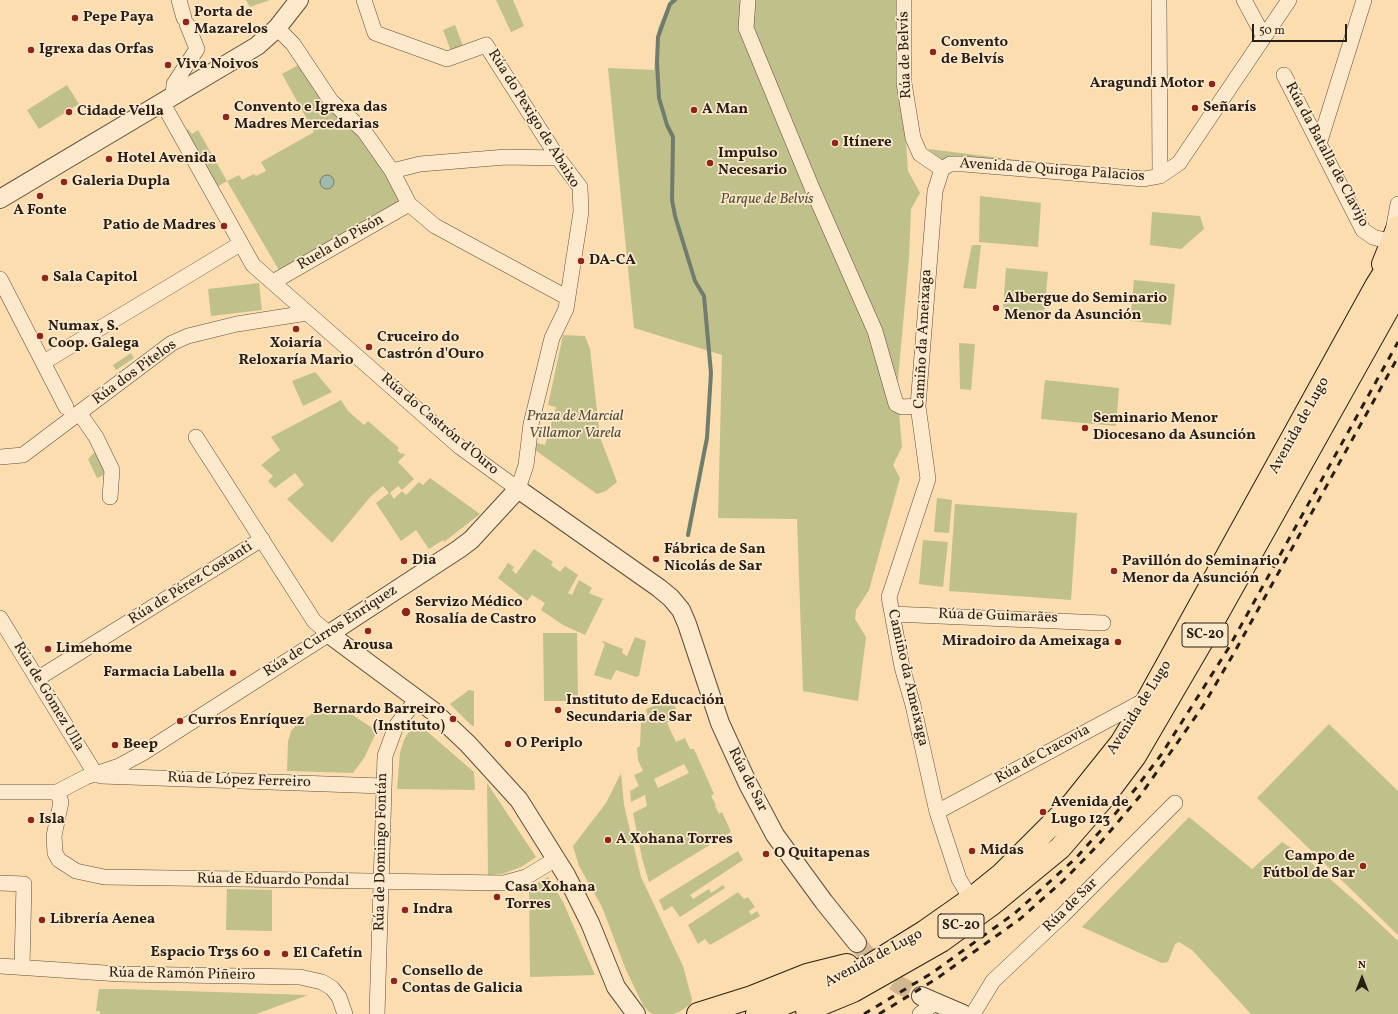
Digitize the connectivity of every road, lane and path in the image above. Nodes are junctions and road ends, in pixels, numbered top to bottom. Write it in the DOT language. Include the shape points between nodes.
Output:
graph roads {
  1 [pos="179,0"];
  2 [pos="299,0"];
  3 [pos="364,0"];
  4 [pos="748,0"];
  5 [pos="904,0"];
  6 [pos="1159,0"];
  7 [pos="1244,0"];
  8 [pos="1289,0"];
  9 [pos="1364,0"];
  10 [pos="277,28"];
  11 [pos="1264,37"];
  12 [pos="1284,75"];
  13 [pos="167,99"];
  14 [pos="1319,144"];
  15 [pos="558,158"];
  16 [pos="942,169"];
  17 [pos="392,172"];
  18 [pos="1160,176"];
  19 [pos="0,199"];
  20 [pos="409,204"];
  21 [pos="1398,204"];
  22 [pos="1396,240"];
  23 [pos="240,244"];
  24 [pos="1391,276"];
  25 [pos="0,279"];
  26 [pos="273,282"];
  27 [pos="568,298"];
  28 [pos="1394,302"];
  29 [pos="307,313"];
  30 [pos="44,362"];
  31 [pos="66,406"];
  32 [pos="918,406"];
  33 [pos="80,414"];
  34 [pos="196,437"];
  35 [pos="0,457"];
  36 [pos="518,489"];
  37 [pos="110,497"];
  38 [pos="262,539"];
  39 [pos="671,598"];
  40 [pos="892,614"];
  41 [pos="0,618"];
  42 [pos="1103,623"];
  43 [pos="329,634"];
  44 [pos="37,679"];
  45 [pos="417,699"];
  46 [pos="1148,699"];
  47 [pos="132,760"];
  48 [pos="96,775"];
  49 [pos="134,777"];
  50 [pos="383,786"];
  51 [pos="0,792"];
  52 [pos="57,792"];
  53 [pos="1174,803"];
  54 [pos="938,812"];
  55 [pos="1060,848"];
  56 [pos="556,859"];
  57 [pos="381,882"];
  58 [pos="0,883"];
  59 [pos="971,899"];
  60 [pos="857,943"];
  61 [pos="885,956"];
  62 [pos="0,966"];
  63 [pos="22,967"];
  64 [pos="616,987"];
  65 [pos="925,1004"];
  66 [pos="345,1014"];
  67 [pos="378,1014"];
  68 [pos="619,1014"];
  69 [pos="636,1014"];
  70 [pos="698,1014"];
  71 [pos="757,1014"];
  72 [pos="797,1014"];
  73 [pos="838,1014"];
  74 [pos="963,1014"];
  75 [pos="973,1014"];
  1 -- 13 [label="street" via="197,49"];
  2 -- 10 [label="street"];
  3 -- 15 [label="street, Rúa do Pexigo de Abaixo" via="375,34 447,59 486,45"];
  4 -- 32 [label="street" via="746,28 875,331 896,404 902,407"];
  5 -- 16 [label="street, Rúa de Belvís" via="904,83 913,138 920,154"];
  6 -- 18 [label="street"];
  7 -- 11 [label="street"];
  8 -- 11 [label="street, Avenida de Quiroga Palacios"];
  9 -- 14 [label="street"];
  10 -- 13 [label="street" via="257,46"];
  10 -- 17 [label="street" via="293,44 331,101 364,131"];
  11 -- 18 [label="street, Avenida de Quiroga Palacios" via="1179,163"];
  12 -- 14 [label="street, Rúa da Batalla de Clavijo"];
  13 -- 19 [label="street"];
  13 -- 23 [label="street"];
  14 -- 22 [label="street, Rúa da Batalla de Clavijo" via="1363,230 1373,237"];
  15 -- 17 [label="street" via="506,157 420,164"];
  15 -- 27 [label="street, Rúa do Pexigo de Abaixo" via="580,187 581,212"];
  16 -- 18 [label="street, Avenida de Quiroga Palacios" via="955,163 1144,179"];
  16 -- 32 [label="street, Camiño da Ameixaga" via="934,190"];
  17 -- 20 [label="street"];
  20 -- 26 [label="street, Ruela do Pisón"];
  20 -- 27 [label="street" via="435,226"];
  21 -- 22 [label="street, Avenida de Lugo"];
  22 -- 24 [label="highway, Avenida de Lugo / SC-20"];
  23 -- 26 [label="street, Rúa do Castrón d'Ouro" via="253,265"];
  23 -- 30 [label="street"];
  24 -- 28 [label="highway, Avenida de Lugo / SC-20"];
  24 -- 46 [label="highway, Avenida de Lugo / SC-20"];
  25 -- 30 [label="street"];
  26 -- 29 [label="street, Rúa do Castrón d'Ouro"];
  27 -- 36 [label="street" via="566,310 552,338 531,424 524,472"];
  28 -- 55 [label="highway, Avenida de Lugo / SC-20" via="1135,756 1105,796"];
  29 -- 33 [label="street, Rúa dos Pitelos" via="237,324 188,336 172,343 118,382"];
  29 -- 36 [label="street, Rúa do Castrón d'Ouro" via="460,447"];
  30 -- 31 [label="street"];
  32 -- 40 [label="street, Camiño da Ameixaga" via="928,479 889,597"];
  33 -- 35 [label="street, Rúa dos Pitelos" via="23,455"];
  33 -- 37 [label="street" via="96,436 112,470"];
  34 -- 38 [label="street"];
  36 -- 39 [label="street, Rúa do Castrón d'Ouro"];
  36 -- 43 [label="street, Rúa de Curros Enríquez" via="471,540"];
  38 -- 43 [label="street" via="314,621"];
  38 -- 44 [label="street, Rúa de Pérez Costanti"];
  39 -- 60 [label="street, Rúa de Sar" via="687,624 730,748 775,835"];
  40 -- 42 [label="street, Rúa de Guimarães"];
  40 -- 54 [label="street, Camiño da Ameixaga" via="902,667"];
  41 -- 44 [label="street, Rúa de Gómez Ulla"];
  43 -- 45 [label="street"];
  43 -- 47 [label="street, Rúa de Curros Enríquez"];
  44 -- 48 [label="street, Rúa de Gómez Ulla"];
  45 -- 50 [label="street, Rúa de Domingo Fontán" via="396,726 389,740"];
  45 -- 56 [label="street" via="468,744 519,800"];
  46 -- 54 [label="street, Rúa de Cracovia"];
  46 -- 59 [label="highway, Avenida de Lugo / SC-20" via="1121,743 1073,803 1023,854"];
  47 -- 48 [label="street, Rúa de Curros Enríquez"];
  47 -- 49 [label="street" via="130,769"];
  48 -- 49 [label="street, Rúa de López Ferreiro"];
  48 -- 52 [label="street, Rúa de Curros Enríquez" via="86,777"];
  49 -- 50 [label="street, Rúa de López Ferreiro"];
  50 -- 57 [label="street, Rúa de Domingo Fontán"];
  51 -- 52 [label="street"];
  52 -- 57 [label="street, Rúa de Eduardo Pondal" via="61,802 54,836 55,853 65,864 89,875"];
  53 -- 75 [label="street, Rúa de Sar" via="1062,916 993,981"];
  54 -- 59 [label="street, Camiño da Ameixaga" via="959,879"];
  55 -- 72 [label="highway, Avenida de Lugo / SC-20" via="992,904 941,941 853,991"];
  55 -- 73 [label="highway" via="1015,895 958,940"];
  56 -- 57 [label="street, Rúa de Eduardo Pondal" via="526,877 504,883"];
  56 -- 64 [label="street" via="579,900"];
  57 -- 67 [label="street, Rúa de Domingo Fontán"];
  58 -- 63 [label="street" via="24,884"];
  59 -- 61 [label="highway, Avenida de Lugo / SC-20"];
  61 -- 70 [label="highway" via="863,959 807,975 752,997"];
  61 -- 71 [label="highway, Avenida de Lugo / SC-20" via="801,997"];
  62 -- 63 [label="street, Rúa de Ramón Piñeiro"];
  63 -- 66 [label="street, Rúa de Ramón Piñeiro" via="120,974 300,977 322,982 332,988 339,997"];
  64 -- 68 [label="street"];
  64 -- 69 [label="street"];
  65 -- 74 [label="street"];
}
